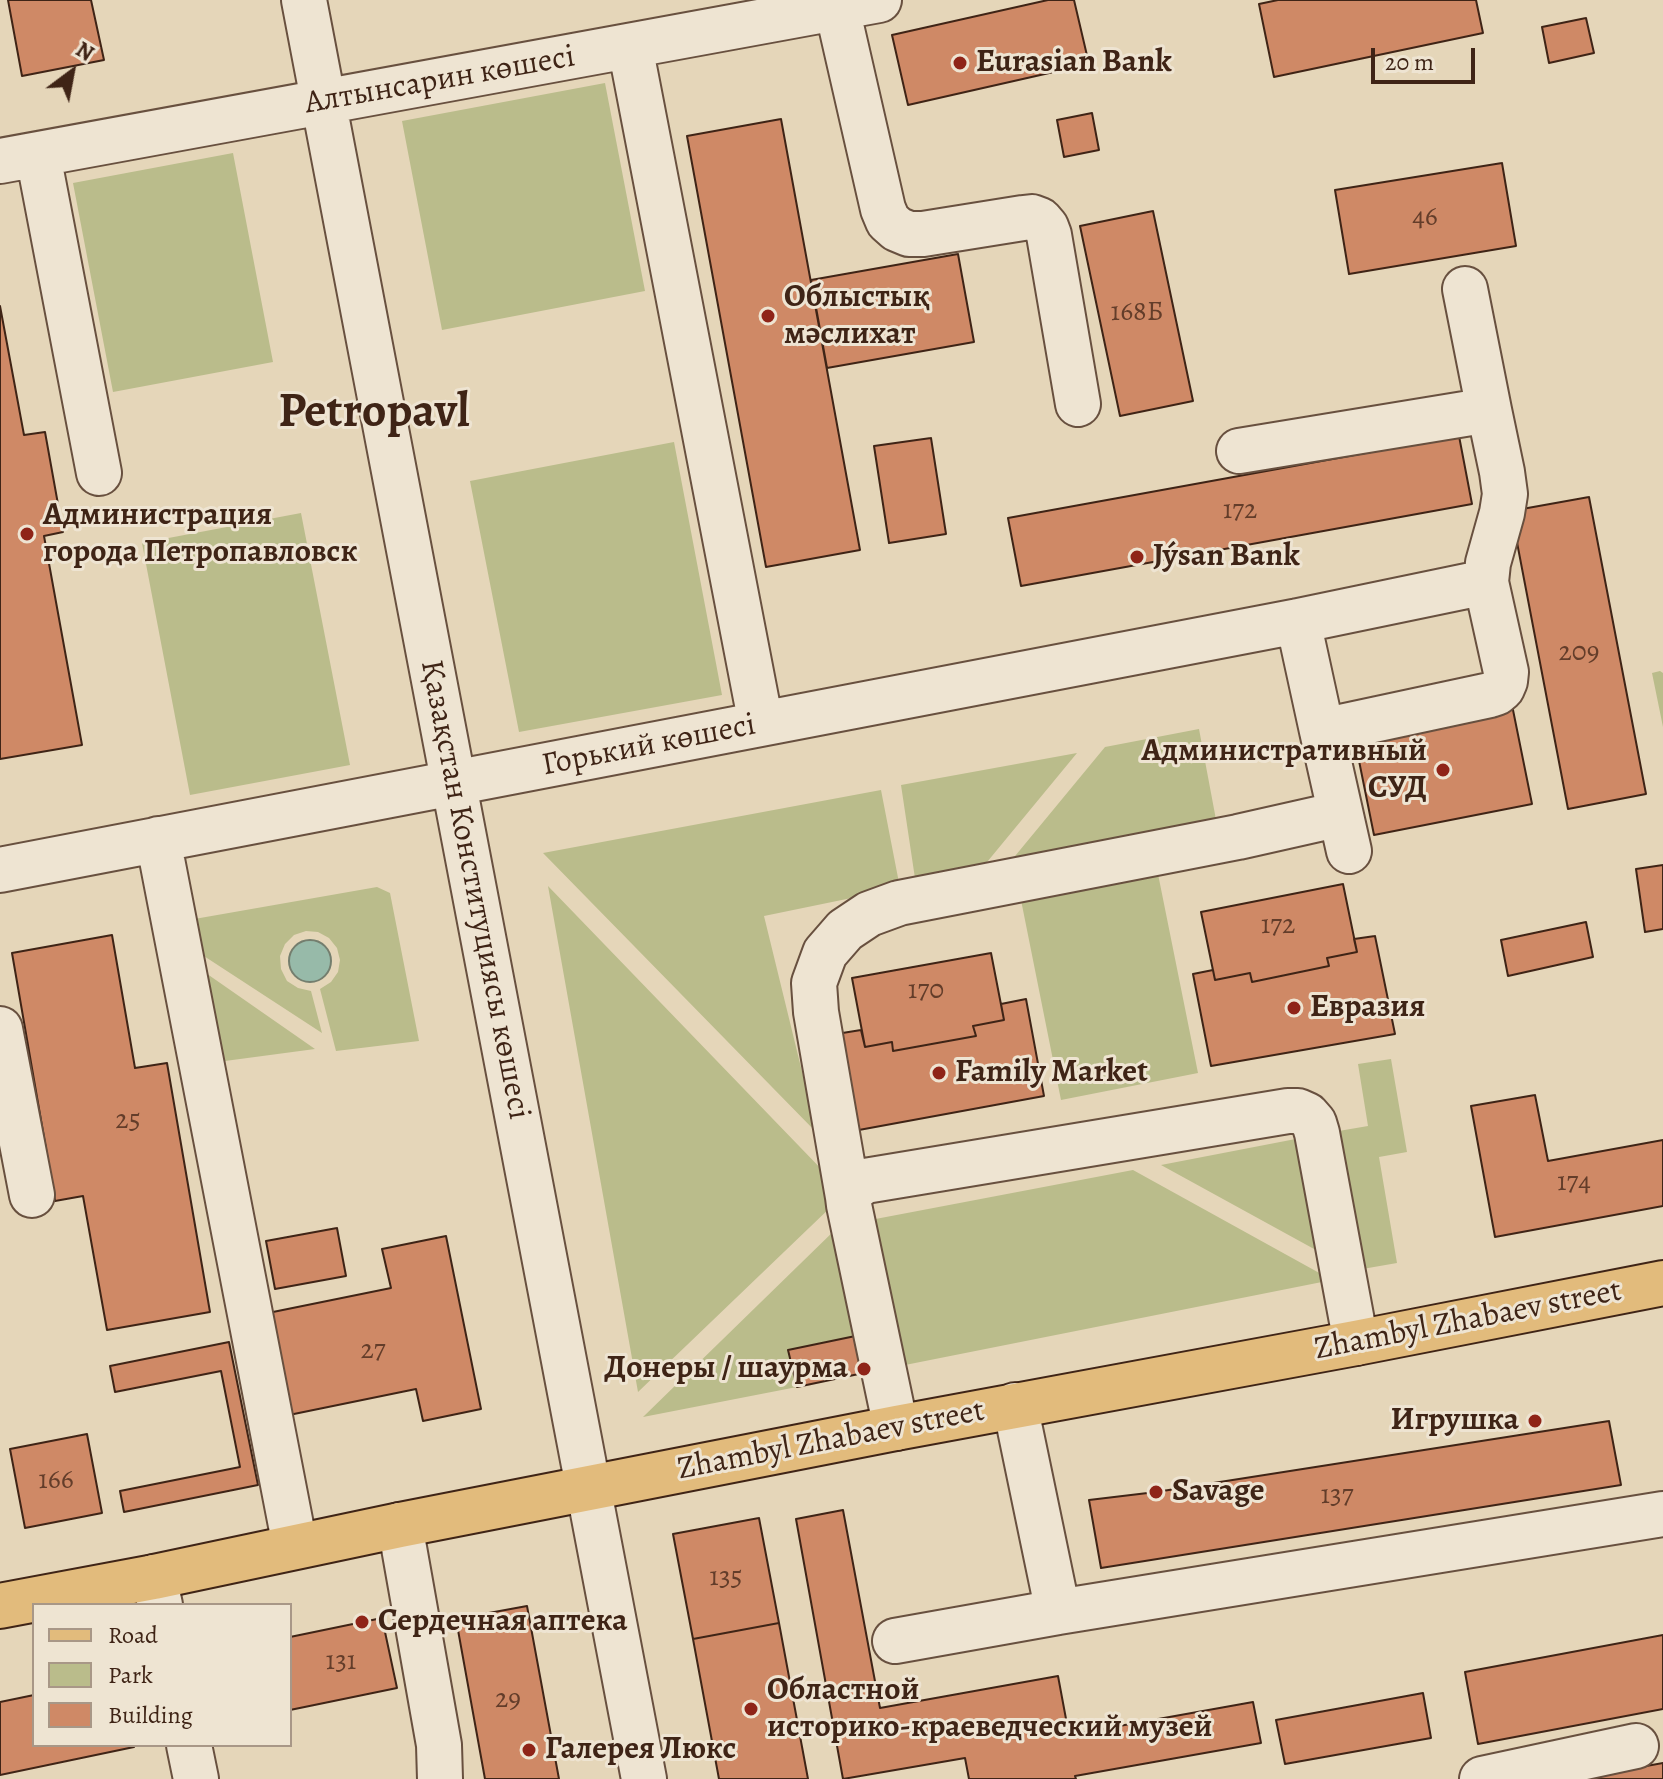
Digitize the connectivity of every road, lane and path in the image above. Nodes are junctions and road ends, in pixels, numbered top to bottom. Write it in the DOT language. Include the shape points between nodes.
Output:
graph roads {
  1 [pos="304,0"];
  2 [pos="879,0"];
  3 [pos="794,8"];
  4 [pos="837,8"];
  5 [pos="630,46"];
  6 [pos="323,102"];
  7 [pos="19,158"];
  8 [pos="1465,289"];
  9 [pos="1078,404"];
  10 [pos="1489,410"];
  11 [pos="1239,451"];
  12 [pos="99,473"];
  13 [pos="1486,582"];
  14 [pos="1298,621"];
  15 [pos="761,724"];
  16 [pos="1322,731"];
  17 [pos="453,783"];
  18 [pos="158,839"];
  19 [pos="0,870"];
  20 [pos="0,1029"];
  21 [pos="32,1195"];
  22 [pos="848,1197"];
  23 [pos="1662,1289"];
  24 [pos="1356,1343"];
  25 [pos="1015,1405"];
  26 [pos="896,1428"];
  27 [pos="588,1489"];
  28 [pos="1663,1514"];
  29 [pos="400,1525"];
  30 [pos="295,1546"];
  31 [pos="157,1591"];
  32 [pos="0,1606"];
  33 [pos="1058,1612"];
  34 [pos="895,1641"];
  35 [pos="1636,1746"];
  36 [pos="189,1747"];
  37 [pos="196,1779"];
  38 [pos="440,1779"];
  39 [pos="644,1779"];
  40 [pos="1486,1779"];
  1 -- 6 [label="street, Қазақстан Конституциясы көшесі"];
  2 -- 4 [label="street, Алтынсарин көшесі"];
  3 -- 4 [label="street, Алтынсарин көшесі"];
  3 -- 5 [label="street, Алтынсарин көшесі"];
  4 -- 9 [label="street" via="888,221 909,234 923,234 1023,218 1040,220 1049,235"];
  5 -- 6 [label="street, Алтынсарин көшесі"];
  5 -- 15 [label="street"];
  6 -- 7 [label="street, Алтынсарин көшесі"];
  6 -- 17 [label="street, Қазақстан Конституциясы көшесі"];
  7 -- 12 [label="street"];
  8 -- 10 [label="street"];
  10 -- 11 [label="street"];
  10 -- 13 [label="street" via="1505,494"];
  13 -- 14 [label="street, Горький көшесі"];
  13 -- 16 [label="street" via="1506,672 1496,693"];
  14 -- 15 [label="street, Горький көшесі"];
  14 -- 16 [label="street"];
  15 -- 17 [label="street, Горький көшесі"];
  16 -- 22 [label="street" via="1344,832 1238,837 910,900 869,914 845,930 825,953 814,983"];
  17 -- 18 [label="street, Горький көшесі"];
  17 -- 27 [label="street, Қазақстан Конституциясы көшесі"];
  18 -- 19 [label="street, Горький көшесі"];
  18 -- 30 [label="street"];
  20 -- 21 [label="street"];
  22 -- 24 [label="street" via="865,1181 1298,1111 1314,1123 1317,1133"];
  22 -- 26 [label="street"];
  23 -- 24 [label="main road, Zhambyl Zhabaev street"];
  24 -- 25 [label="main road, Zhambyl Zhabaev street"];
  25 -- 26 [label="main road, Zhambyl Zhabaev street"];
  25 -- 33 [label="street"];
  26 -- 27 [label="main road, Zhambyl Zhabaev street"];
  27 -- 29 [label="main road, Zhambyl Zhabaev street"];
  27 -- 39 [label="street, Қазақстан Конституциясы көшесі"];
  28 -- 33 [label="street"];
  29 -- 30 [label="main road, Zhambyl Zhabaev street"];
  29 -- 38 [label="street" via="439,1745"];
  30 -- 31 [label="main road, Zhambyl Zhabaev street"];
  31 -- 32 [label="main road, Zhambyl Zhabaev street"];
  33 -- 34 [label="street"];
  35 -- 40 [label="street"];
  36 -- 37 [label="street"];
}
